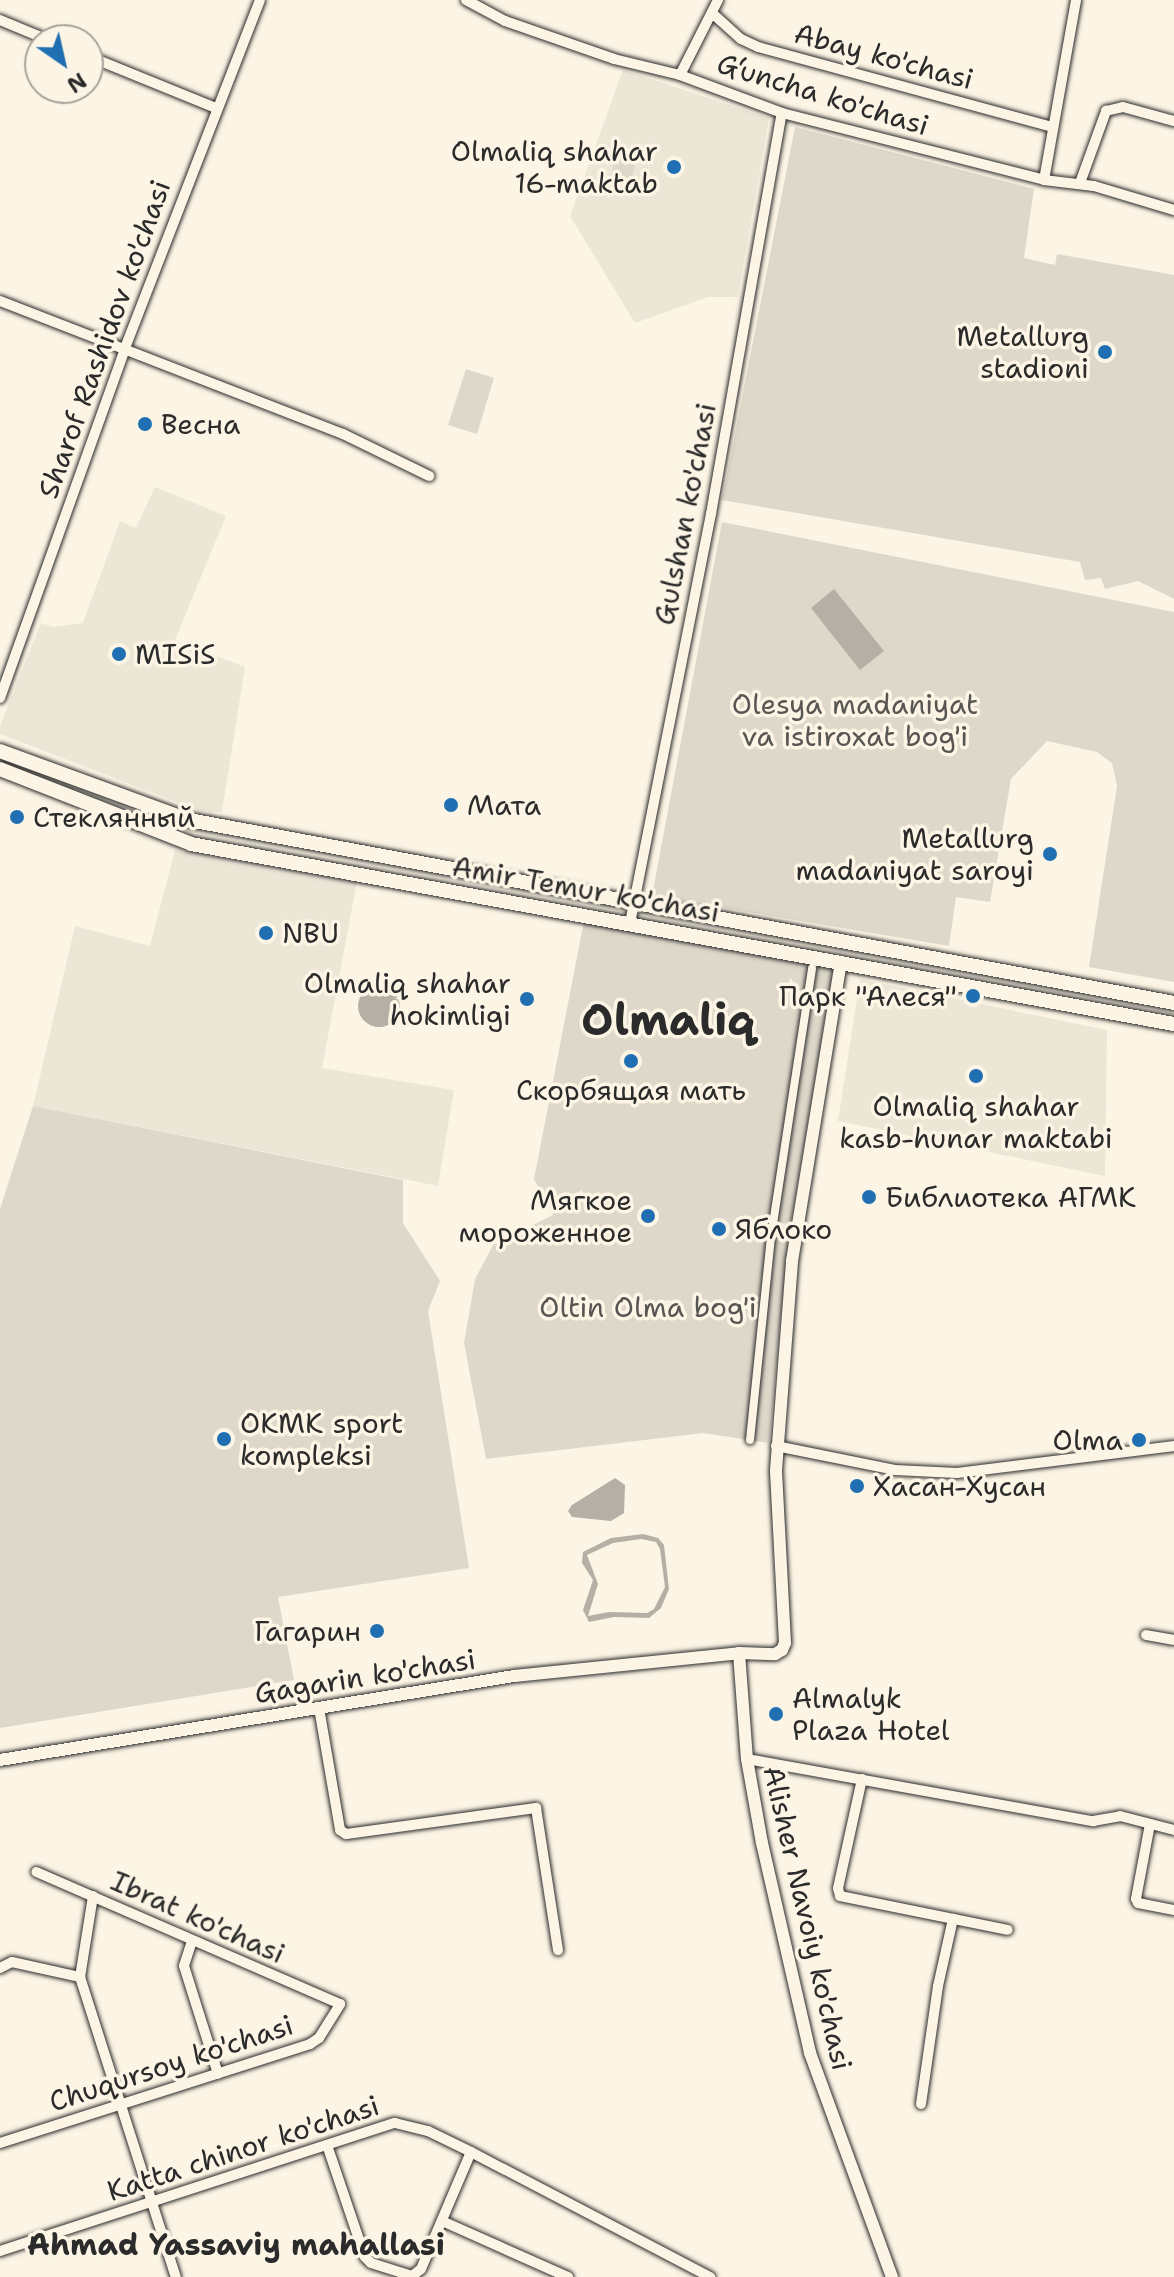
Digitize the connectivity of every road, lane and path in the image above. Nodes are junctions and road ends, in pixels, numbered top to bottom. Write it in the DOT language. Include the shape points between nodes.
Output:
graph roads {
  1 [pos="260,0"];
  2 [pos="466,0"];
  3 [pos="718,0"];
  4 [pos="1076,0"];
  5 [pos="712,13"];
  6 [pos="0,20"];
  7 [pos="24,30"];
  8 [pos="104,62"];
  9 [pos="680,75"];
  10 [pos="216,108"];
  11 [pos="782,113"];
  12 [pos="1174,121"];
  13 [pos="1053,127"];
  14 [pos="1044,180"];
  15 [pos="1080,183"];
  16 [pos="1174,210"];
  17 [pos="0,301"];
  18 [pos="125,348"];
  19 [pos="429,476"];
  20 [pos="0,698"];
  21 [pos="0,751"];
  22 [pos="0,769"];
  23 [pos="634,905"];
  24 [pos="630,923"];
  25 [pos="946,961"];
  26 [pos="841,962"];
  27 [pos="812,968"];
  28 [pos="941,981"];
  29 [pos="1126,994"];
  30 [pos="1174,1003"];
  31 [pos="1127,1015"];
  32 [pos="1174,1024"];
  33 [pos="750,1440"];
  34 [pos="776,1446"];
  35 [pos="1174,1446"];
  36 [pos="1146,1635"];
  37 [pos="1174,1640"];
  38 [pos="739,1653"];
  39 [pos="319,1708"];
  40 [pos="747,1759"];
  41 [pos="0,1760"];
  42 [pos="862,1779"];
  43 [pos="1150,1824"];
  44 [pos="1174,1830"];
  45 [pos="37,1872"];
  46 [pos="93,1896"];
  47 [pos="1174,1910"];
  48 [pos="953,1919"];
  49 [pos="1008,1930"];
  50 [pos="192,1941"];
  51 [pos="558,1950"];
  52 [pos="0,1968"];
  53 [pos="80,1977"];
  54 [pos="340,2004"];
  55 [pos="218,2074"];
  56 [pos="921,2104"];
  57 [pos="121,2105"];
  58 [pos="0,2143"];
  59 [pos="327,2145"];
  60 [pos="471,2152"];
  61 [pos="152,2202"];
  62 [pos="442,2221"];
  63 [pos="0,2251"];
  64 [pos="176,2277"];
  65 [pos="568,2277"];
  66 [pos="710,2277"];
  67 [pos="892,2277"];
  1 -- 10 [label="street, Sharof Rashidov ko'chasi"];
  2 -- 9 [label="street, G‘uncha ko'chasi" via="505,21 601,55"];
  3 -- 5 [label="street"];
  4 -- 13 [label="street"];
  5 -- 9 [label="street"];
  5 -- 13 [label="street, Abay ko'chasi" via="758,47"];
  6 -- 7 [label="street"];
  8 -- 10 [label="street"];
  9 -- 11 [label="street, G‘uncha ko'chasi"];
  10 -- 18 [label="street, Sharof Rashidov ko'chasi"];
  11 -- 14 [label="street, G‘uncha ko'chasi"];
  11 -- 23 [label="street, Gulshan ko'chasi"];
  12 -- 15 [label="street" via="1123,107 1106,111"];
  13 -- 14 [label="street"];
  14 -- 15 [label="street, G‘uncha ko'chasi"];
  15 -- 16 [label="street, G‘uncha ko'chasi"];
  17 -- 18 [label="street"];
  18 -- 19 [label="street" via="343,434"];
  18 -- 20 [label="street, Sharof Rashidov ko'chasi"];
  21 -- 23 [label="main road, Amir Temur ko'chasi" via="189,820"];
  22 -- 24 [label="main road, Amir Temur ko'chasi" via="191,844"];
  23 -- 24 [label="street, Gulshan ko'chasi"];
  23 -- 25 [label="main road, Amir Temur ko'chasi"];
  24 -- 26 [label="main road, Amir Temur ko'chasi"];
  25 -- 28 [label="main road"];
  25 -- 29 [label="main road, Amir Temur ko'chasi"];
  26 -- 28 [label="main road, Amir Temur ko'chasi"];
  26 -- 34 [label="street" via="792,1261"];
  27 -- 33 [label="street" via="771,1237"];
  28 -- 31 [label="main road, Amir Temur ko'chasi"];
  29 -- 30 [label="main road, Amir Temur ko'chasi"];
  29 -- 31 [label="main road"];
  31 -- 32 [label="main road, Amir Temur ko'chasi"];
  34 -- 35 [label="street" via="895,1470 957,1473"];
  34 -- 38 [label="street, Gagarin ko'chasi" via="785,1643 775,1654"];
  36 -- 37 [label="street"];
  38 -- 39 [label="street, Gagarin ko'chasi" via="514,1676"];
  38 -- 40 [label="street, Alisher Navoiy ko'chasi"];
  39 -- 41 [label="street, Gagarin ko'chasi"];
  39 -- 51 [label="street" via="340,1830 346,1834 536,1808"];
  40 -- 42 [label="street"];
  40 -- 67 [label="street, Alisher Navoiy ko'chasi" via="810,2053"];
  42 -- 43 [label="street" via="1093,1821 1120,1816"];
  42 -- 48 [label="street" via="840,1896"];
  43 -- 44 [label="street"];
  43 -- 47 [label="street" via="1136,1899"];
  45 -- 46 [label="street, Ibrat ko'chasi"];
  46 -- 50 [label="street, Ibrat ko'chasi"];
  46 -- 53 [label="street"];
  48 -- 49 [label="street"];
  48 -- 56 [label="street"];
  50 -- 54 [label="street, Ibrat ko'chasi"];
  50 -- 55 [label="street" via="184,1966"];
  52 -- 53 [label="street" via="12,1962"];
  53 -- 57 [label="street"];
  54 -- 55 [label="street, Chuqursoy ko'chasi" via="310,2044"];
  55 -- 57 [label="street, Chuqursoy ko'chasi"];
  57 -- 58 [label="street, Chuqursoy ko'chasi"];
  57 -- 61 [label="street"];
  59 -- 60 [label="street, Katta chinor ko'chasi" via="395,2123 428,2131"];
  59 -- 61 [label="street, Katta chinor ko'chasi"];
  59 -- 62 [label="street" via="371,2263 418,2274"];
  60 -- 62 [label="street"];
  60 -- 66 [label="street, Katta chinor ko'chasi"];
  61 -- 63 [label="street, Katta chinor ko'chasi"];
  61 -- 64 [label="street"];
  62 -- 65 [label="street"];
}
